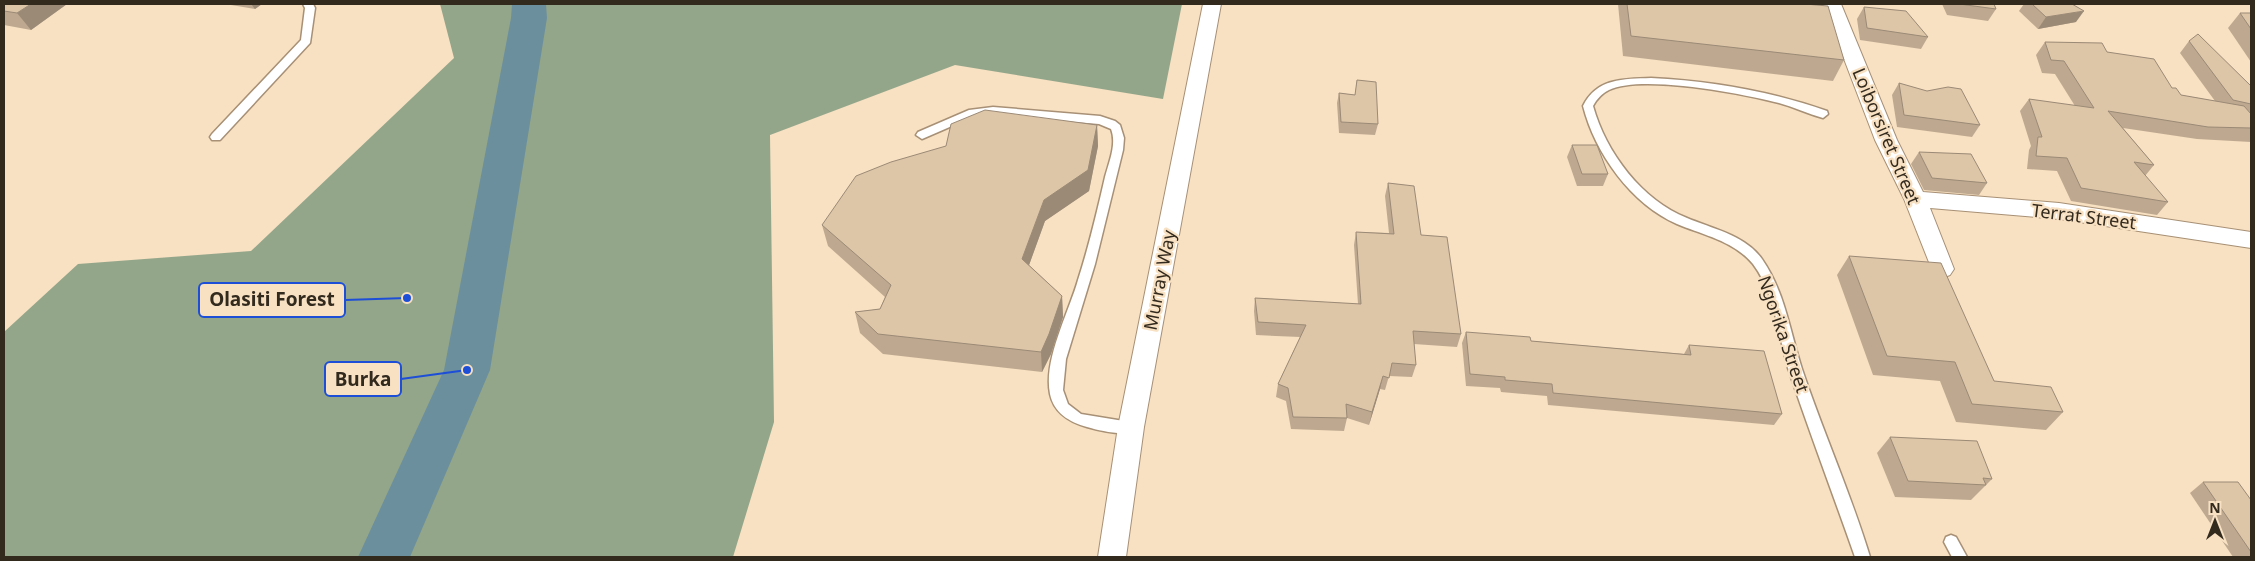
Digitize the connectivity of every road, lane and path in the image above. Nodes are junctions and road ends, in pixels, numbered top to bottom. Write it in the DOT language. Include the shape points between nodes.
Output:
graph roads {
  1 [pos="308,4"];
  2 [pos="1212,4"];
  3 [pos="1832,4"];
  4 [pos="1824,114"];
  5 [pos="922,135"];
  6 [pos="216,137"];
  7 [pos="1915,199"];
  8 [pos="2251,240"];
  9 [pos="1942,269"];
  10 [pos="1131,427"];
  11 [pos="1952,542"];
  12 [pos="1112,557"];
  13 [pos="1863,557"];
  14 [pos="1960,557"];
  1 -- 6 [label="lane" via="306,41"];
  2 -- 10 [label="street, Murray Way"];
  3 -- 7 [label="street, Loiborsiret Street" via="1886,140"];
  4 -- 13 [label="lane, Ngorika Street" via="1772,97 1706,85 1643,80 1604,88 1594,95 1588,106 1595,129 1616,164 1657,207 1732,241 1757,260 1770,283 1795,367"];
  5 -- 10 [label="lane" via="973,113 993,111 1100,120 1118,130 1119,141 1097,242 1065,342 1056,378 1056,393 1064,409 1075,416 1101,425"];
  7 -- 8 [label="street, Terrat Street" via="2059,211"];
  7 -- 9 [label="street, Loiborsiret Street"];
  10 -- 12 [label="street, Murray Way"];
  11 -- 14 [label="lane"];
}
